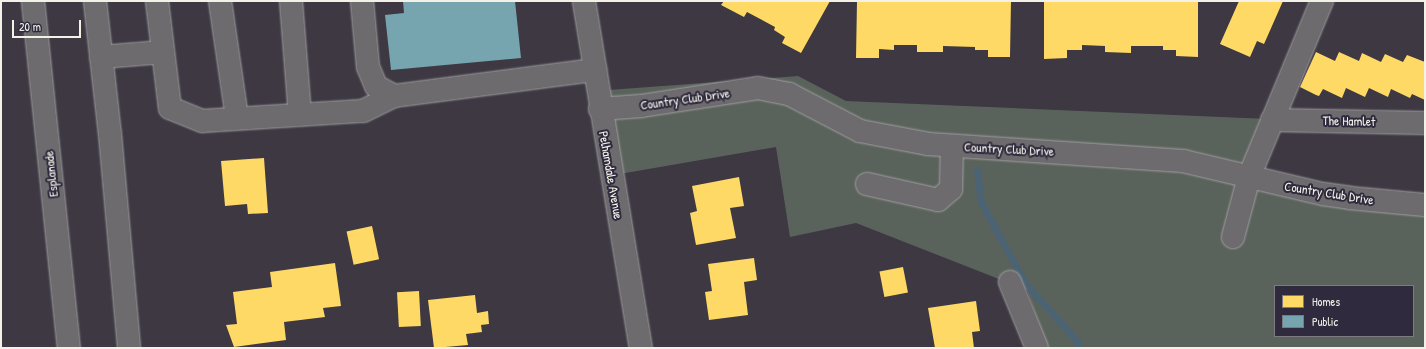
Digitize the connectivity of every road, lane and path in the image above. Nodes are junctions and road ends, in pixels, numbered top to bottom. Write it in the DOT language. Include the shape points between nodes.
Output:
graph roads {
  1 [pos="33,1"];
  2 [pos="94,1"];
  3 [pos="157,1"];
  4 [pos="220,1"];
  5 [pos="291,1"];
  6 [pos="362,1"];
  7 [pos="584,1"];
  8 [pos="1322,1"];
  9 [pos="163,52"];
  10 [pos="101,57"];
  11 [pos="595,70"];
  12 [pos="394,96"];
  13 [pos="600,109"];
  14 [pos="300,115"];
  15 [pos="237,118"];
  16 [pos="1272,120"];
  17 [pos="1425,123"];
  18 [pos="952,146"];
  19 [pos="1249,177"];
  20 [pos="867,184"];
  21 [pos="1425,205"];
  22 [pos="1233,237"];
  23 [pos="1010,282"];
  24 [pos="69,348"];
  25 [pos="129,348"];
  26 [pos="640,348"];
  27 [pos="1037,348"];
  1 -- 24 [label="street, Esplanade"];
  2 -- 10 [label="street"];
  3 -- 9 [label="street"];
  4 -- 15 [label="street"];
  5 -- 14 [label="street"];
  6 -- 12 [label="street" via="368,67 376,86"];
  7 -- 11 [label="street, Pelhamdale Avenue"];
  8 -- 16 [label="street"];
  9 -- 10 [label="street"];
  9 -- 15 [label="street" via="170,108 202,120"];
  10 -- 25 [label="street" via="124,273"];
  11 -- 12 [label="street"];
  11 -- 13 [label="street, Pelhamdale Avenue"];
  12 -- 14 [label="street" via="363,111"];
  13 -- 18 [label="street, Country Club Drive" via="641,106 758,88 789,94 860,131"];
  13 -- 26 [label="street, Pelhamdale Avenue"];
  14 -- 15 [label="street"];
  16 -- 17 [label="street, The Hamlet"];
  16 -- 19 [label="street"];
  18 -- 19 [label="street, Country Club Drive" via="1183,161"];
  18 -- 20 [label="street" via="951,189 938,200"];
  19 -- 21 [label="street, Country Club Drive" via="1350,198"];
  19 -- 22 [label="street"];
  23 -- 27 [label="street"];
}
